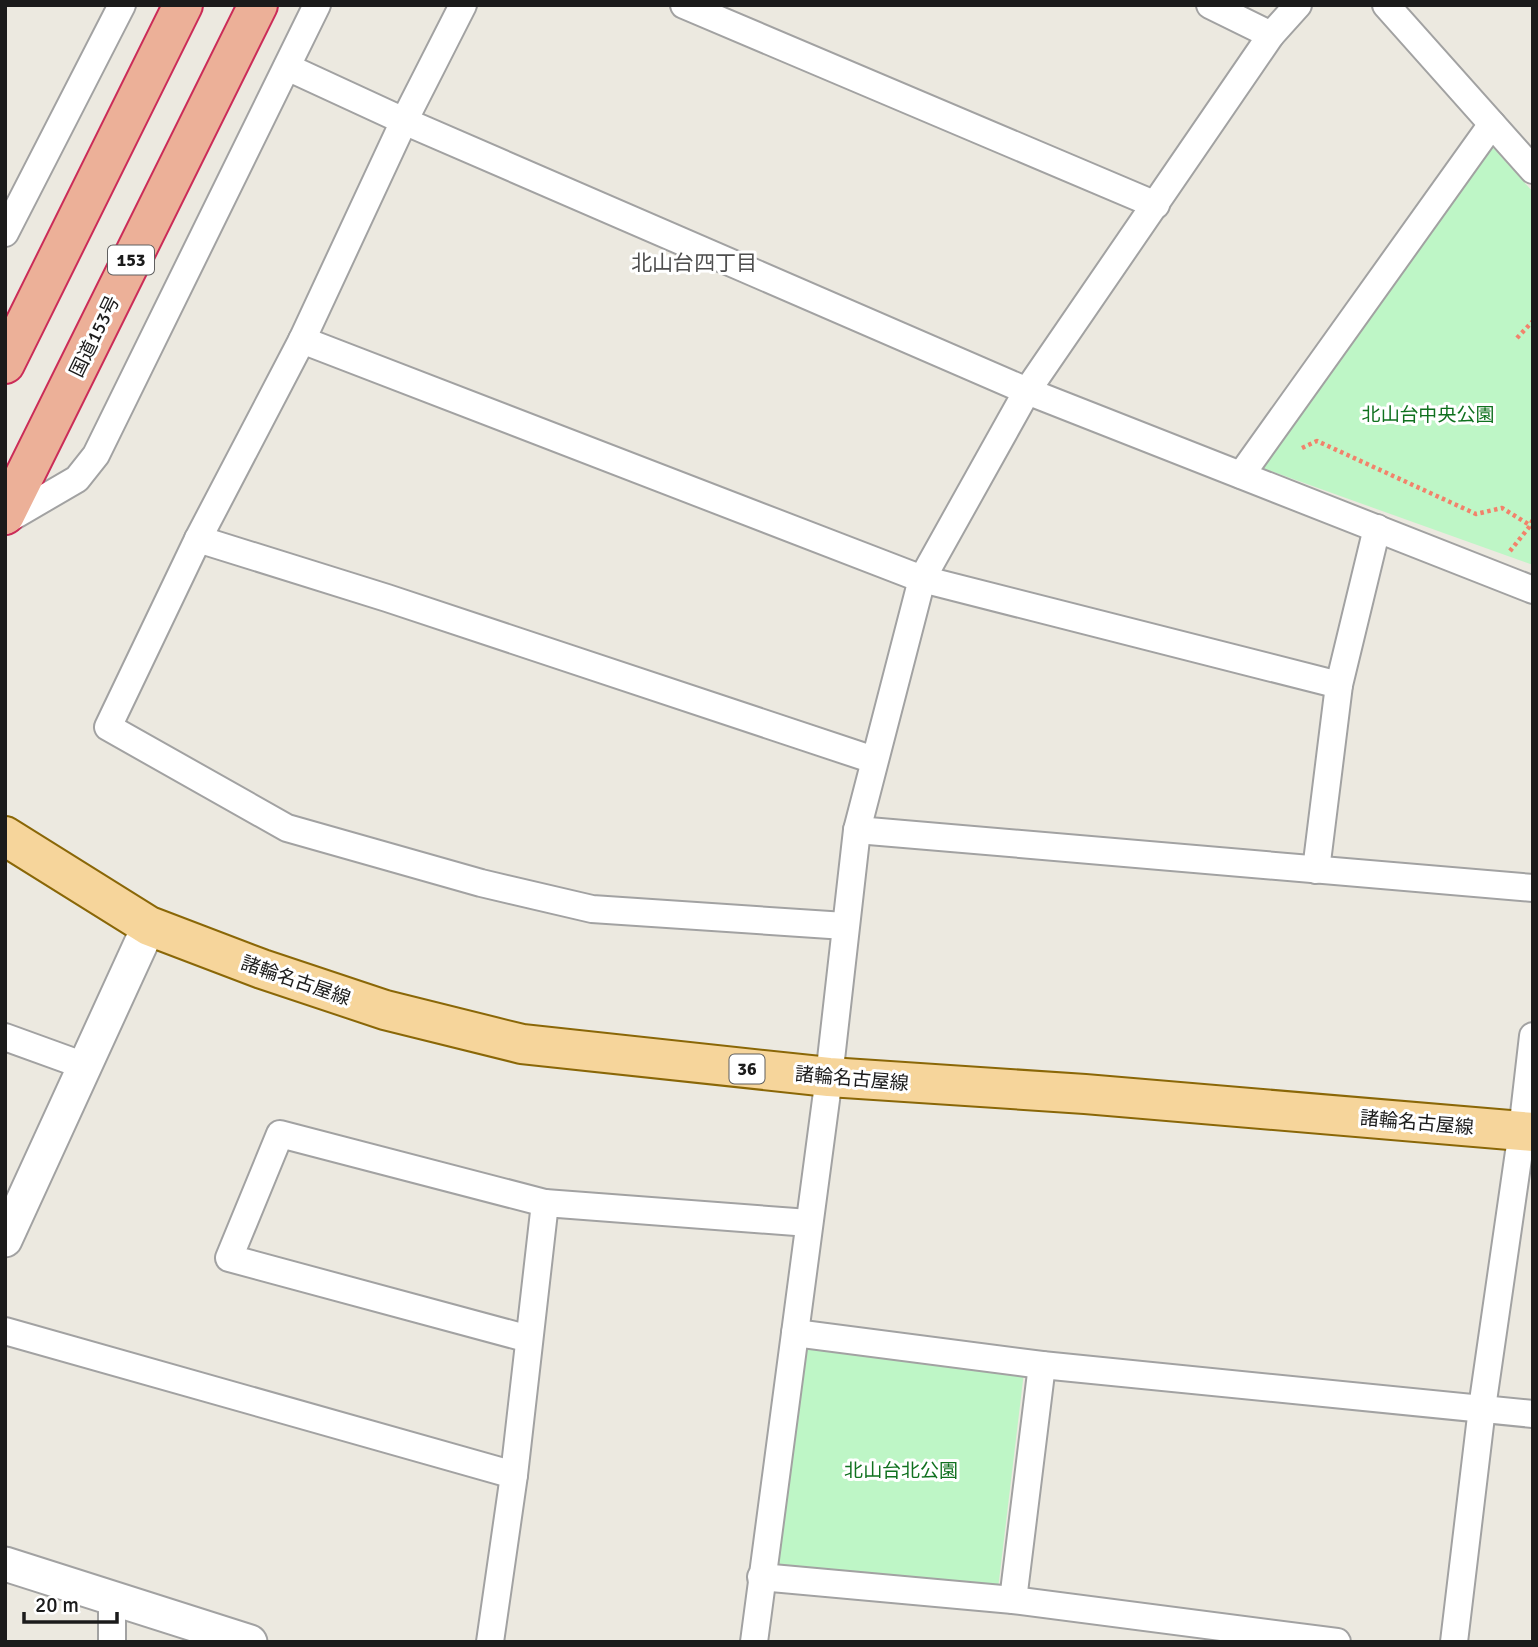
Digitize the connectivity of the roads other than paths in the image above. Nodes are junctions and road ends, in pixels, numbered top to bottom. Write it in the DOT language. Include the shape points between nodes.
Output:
graph roads {
  1 [pos="122,5"];
  2 [pos="183,5"];
  3 [pos="258,5"];
  4 [pos="317,5"];
  5 [pos="463,5"];
  6 [pos="684,5"];
  7 [pos="1210,5"];
  8 [pos="1298,5"];
  9 [pos="1386,5"];
  10 [pos="1271,35"];
  11 [pos="287,66"];
  12 [pos="404,121"];
  13 [pos="1492,124"];
  14 [pos="1533,170"];
  15 [pos="1156,205"];
  16 [pos="5,233"];
  17 [pos="302,340"];
  18 [pos="5,364"];
  19 [pos="1027,391"];
  20 [pos="1241,475"];
  21 [pos="5,515"];
  22 [pos="5,521"];
  23 [pos="1377,528"];
  24 [pos="198,539"];
  25 [pos="922,579"];
  26 [pos="1533,590"];
  27 [pos="1339,685"];
  28 [pos="874,760"];
  29 [pos="857,830"];
  30 [pos="5,836"];
  31 [pos="1316,870"];
  32 [pos="1533,888"];
  33 [pos="149,926"];
  34 [pos="845,926"];
  35 [pos="1533,1036"];
  36 [pos="5,1037"];
  37 [pos="85,1066"];
  38 [pos="829,1077"];
  39 [pos="1527,1132"];
  40 [pos="545,1203"];
  41 [pos="809,1223"];
  42 [pos="5,1240"];
  43 [pos="5,1331"];
  44 [pos="795,1333"];
  45 [pos="529,1339"];
  46 [pos="1042,1364"];
  47 [pos="1482,1408"];
  48 [pos="1533,1414"];
  49 [pos="514,1475"];
  50 [pos="5,1564"];
  51 [pos="761,1577"];
  52 [pos="112,1600"];
  53 [pos="1013,1600"];
  54 [pos="112,1642"];
  55 [pos="250,1642"];
  56 [pos="490,1642"];
  57 [pos="754,1642"];
  58 [pos="1337,1642"];
  59 [pos="1454,1642"];
  1 -- 16 [label="street"];
  2 -- 18 [label="highway"];
  3 -- 21 [label="highway, 国道153号 / 153"];
  4 -- 11 [label="street"];
  5 -- 12 [label="street"];
  6 -- 15 [label="street"];
  7 -- 10 [label="street"];
  8 -- 10 [label="street"];
  9 -- 13 [label="street"];
  10 -- 15 [label="street"];
  11 -- 12 [label="street"];
  11 -- 22 [label="street" via="96,455 77,480"];
  12 -- 17 [label="street"];
  12 -- 19 [label="street"];
  13 -- 14 [label="street"];
  13 -- 20 [label="street"];
  15 -- 19 [label="street"];
  17 -- 24 [label="street"];
  17 -- 25 [label="street"];
  19 -- 20 [label="street"];
  19 -- 25 [label="street"];
  20 -- 23 [label="street"];
  23 -- 26 [label="street"];
  23 -- 27 [label="street"];
  24 -- 28 [label="street"];
  24 -- 34 [label="street" via="108,727 287,828 481,883 592,909"];
  25 -- 27 [label="street"];
  25 -- 28 [label="street"];
  27 -- 31 [label="street"];
  28 -- 29 [label="street"];
  29 -- 31 [label="street"];
  29 -- 34 [label="street"];
  30 -- 33 [label="main road, 諸輪名古屋線 / 36"];
  31 -- 32 [label="street"];
  33 -- 37 [label="street"];
  33 -- 38 [label="main road, 諸輪名古屋線 / 36" via="385,1010 522,1044"];
  34 -- 38 [label="street"];
  35 -- 39 [label="street"];
  36 -- 37 [label="street"];
  37 -- 42 [label="street"];
  38 -- 39 [label="main road, 諸輪名古屋線 / 36"];
  38 -- 41 [label="street"];
  39 -- 47 [label="street"];
  40 -- 41 [label="street"];
  40 -- 45 [label="street"];
  40 -- 45 [label="street" via="280,1134 229,1258"];
  41 -- 44 [label="street"];
  43 -- 49 [label="street"];
  44 -- 46 [label="street"];
  44 -- 51 [label="street"];
  45 -- 49 [label="street"];
  46 -- 47 [label="street"];
  46 -- 53 [label="street"];
  47 -- 48 [label="street"];
  47 -- 59 [label="street"];
  49 -- 56 [label="street"];
  50 -- 52 [label="street"];
  51 -- 53 [label="street"];
  51 -- 57 [label="street"];
  52 -- 54 [label="street"];
  52 -- 55 [label="street"];
  53 -- 58 [label="street"];
}
